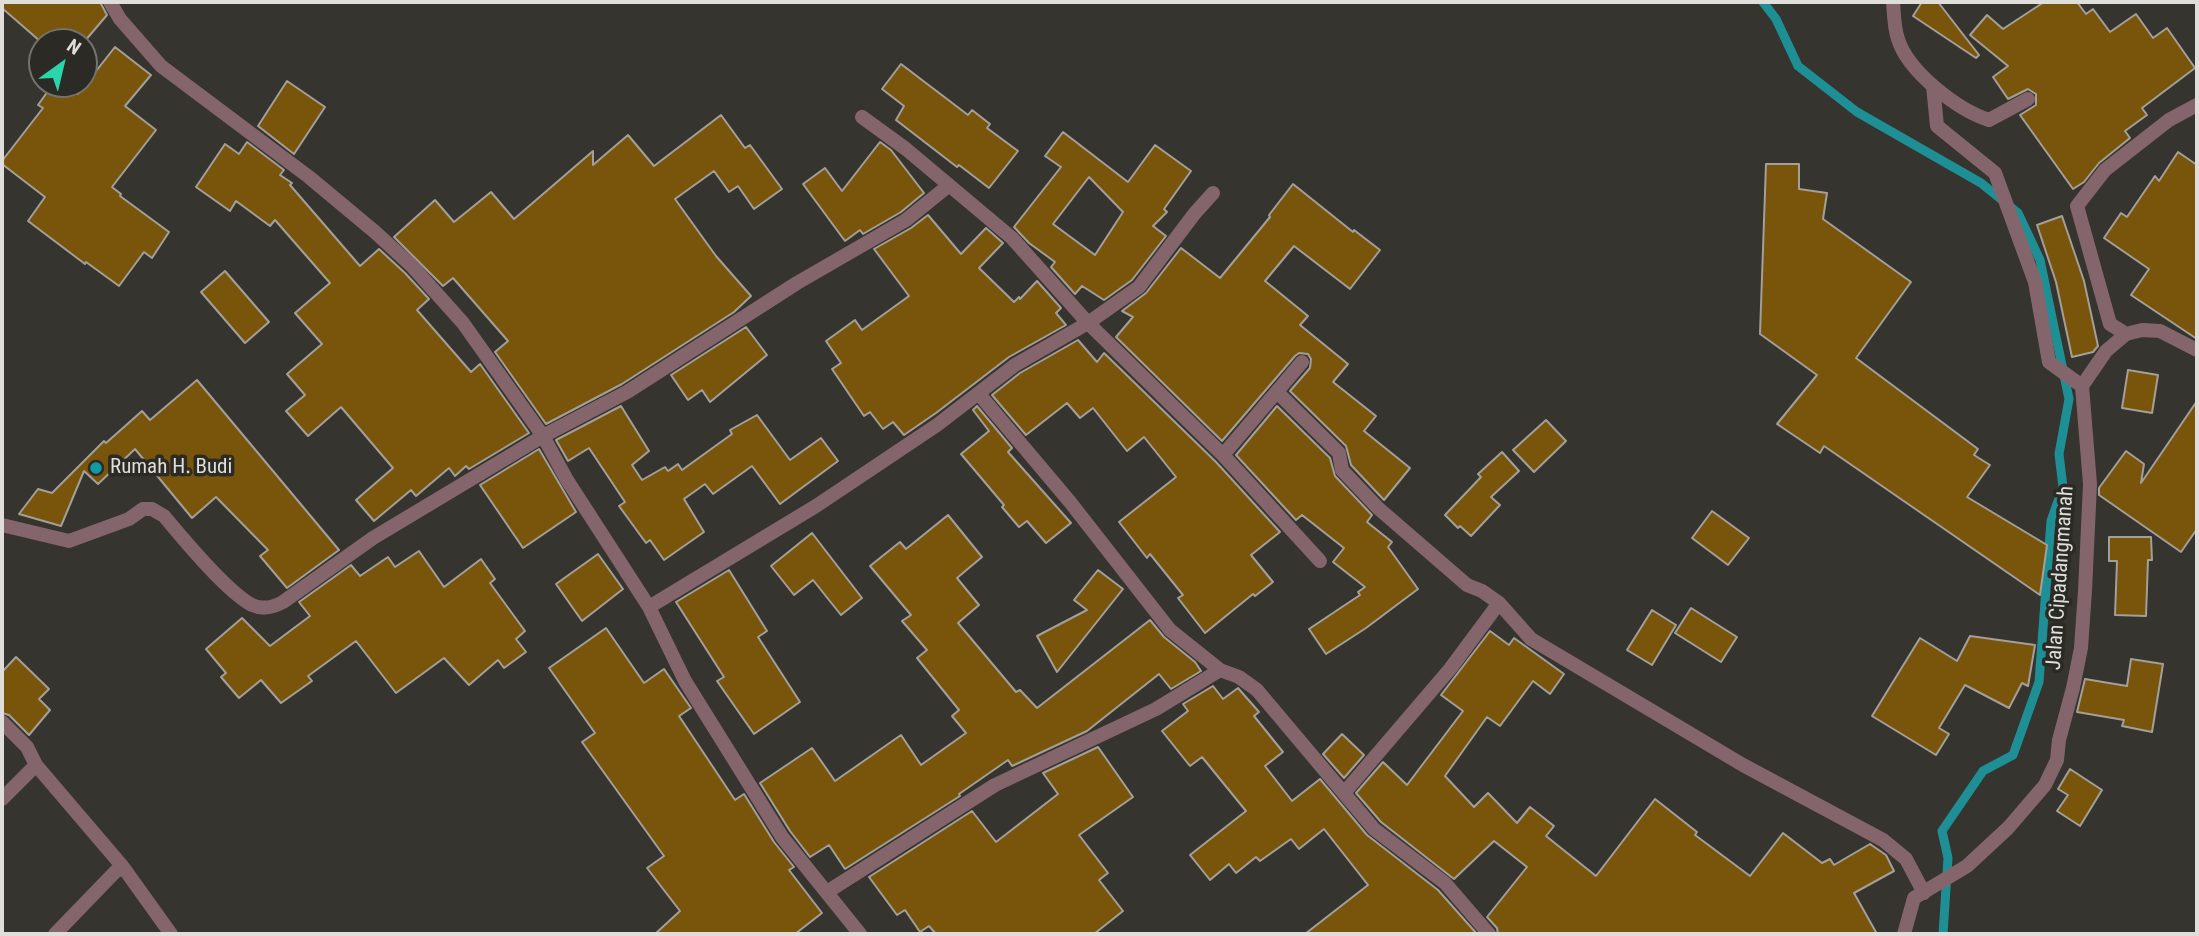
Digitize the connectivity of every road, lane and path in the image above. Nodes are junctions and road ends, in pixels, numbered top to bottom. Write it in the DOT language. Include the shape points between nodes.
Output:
graph roads {
  1 [pos="110,2"];
  2 [pos="1893,2"];
  3 [pos="1933,86"];
  4 [pos="2028,99"];
  5 [pos="2197,105"];
  6 [pos="862,117"];
  7 [pos="948,186"];
  8 [pos="1213,193"];
  9 [pos="1088,323"];
  10 [pos="2126,334"];
  11 [pos="2197,350"];
  12 [pos="1302,362"];
  13 [pos="2081,385"];
  14 [pos="1277,391"];
  15 [pos="979,394"];
  16 [pos="543,436"];
  17 [pos="1223,455"];
  18 [pos="2,525"];
  19 [pos="1320,561"];
  20 [pos="1499,603"];
  21 [pos="649,607"];
  22 [pos="1220,670"];
  23 [pos="2,722"];
  24 [pos="36,765"];
  25 [pos="1344,793"];
  26 [pos="2,799"];
  27 [pos="123,866"];
  28 [pos="827,891"];
  29 [pos="1924,893"];
  30 [pos="55,934"];
  31 [pos="171,934"];
  32 [pos="860,934"];
  33 [pos="1489,934"];
  34 [pos="1904,934"];
  1 -- 16 [label="street" via="160,65 309,177 412,266 463,323"];
  2 -- 3 [label="street" via="1898,39 1909,61"];
  3 -- 4 [label="street" via="1989,120"];
  3 -- 13 [label="street" via="1937,125 1995,173 2035,282 2049,362"];
  5 -- 10 [label="street" via="2139,141 2105,170 2077,206 2110,324"];
  6 -- 7 [label="street"];
  7 -- 9 [label="street" via="1012,238"];
  7 -- 16 [label="street" via="906,220 797,283 627,392"];
  8 -- 9 [label="street" via="1139,287"];
  9 -- 15 [label="street" via="1015,365"];
  9 -- 17 [label="street"];
  10 -- 11 [label="street" via="2161,331"];
  10 -- 13 [label="street" via="2106,351"];
  12 -- 14 [label="street"];
  13 -- 29 [label="street, Jalan Cipadangmanah" via="2090,484 2085,591 2081,648 2057,760 2045,785 2008,828 1968,866"];
  14 -- 17 [label="street"];
  14 -- 20 [label="street" via="1339,453 1342,470 1378,508 1467,586 1482,590"];
  15 -- 21 [label="street" via="816,506"];
  15 -- 22 [label="street" via="1170,630"];
  16 -- 18 [label="street" via="373,538 272,608 253,605 232,590 164,516 152,509 69,541"];
  16 -- 21 [label="street"];
  17 -- 19 [label="street"];
  20 -- 25 [label="street" via="1450,669"];
  20 -- 29 [label="street" via="1531,639 1743,765 1883,840 1906,859"];
  21 -- 28 [label="street" via="685,681 747,781 782,836"];
  22 -- 25 [label="street" via="1257,690"];
  22 -- 28 [label="street" via="1156,709 995,785"];
  23 -- 24 [label="street" via="27,747"];
  24 -- 26 [label="street"];
  24 -- 27 [label="street"];
  25 -- 33 [label="street" via="1374,829 1445,883"];
  27 -- 30 [label="street"];
  27 -- 31 [label="street"];
  28 -- 32 [label="street"];
  29 -- 34 [label="street, Jalan Cipadangmanah" via="1914,898"];
}
